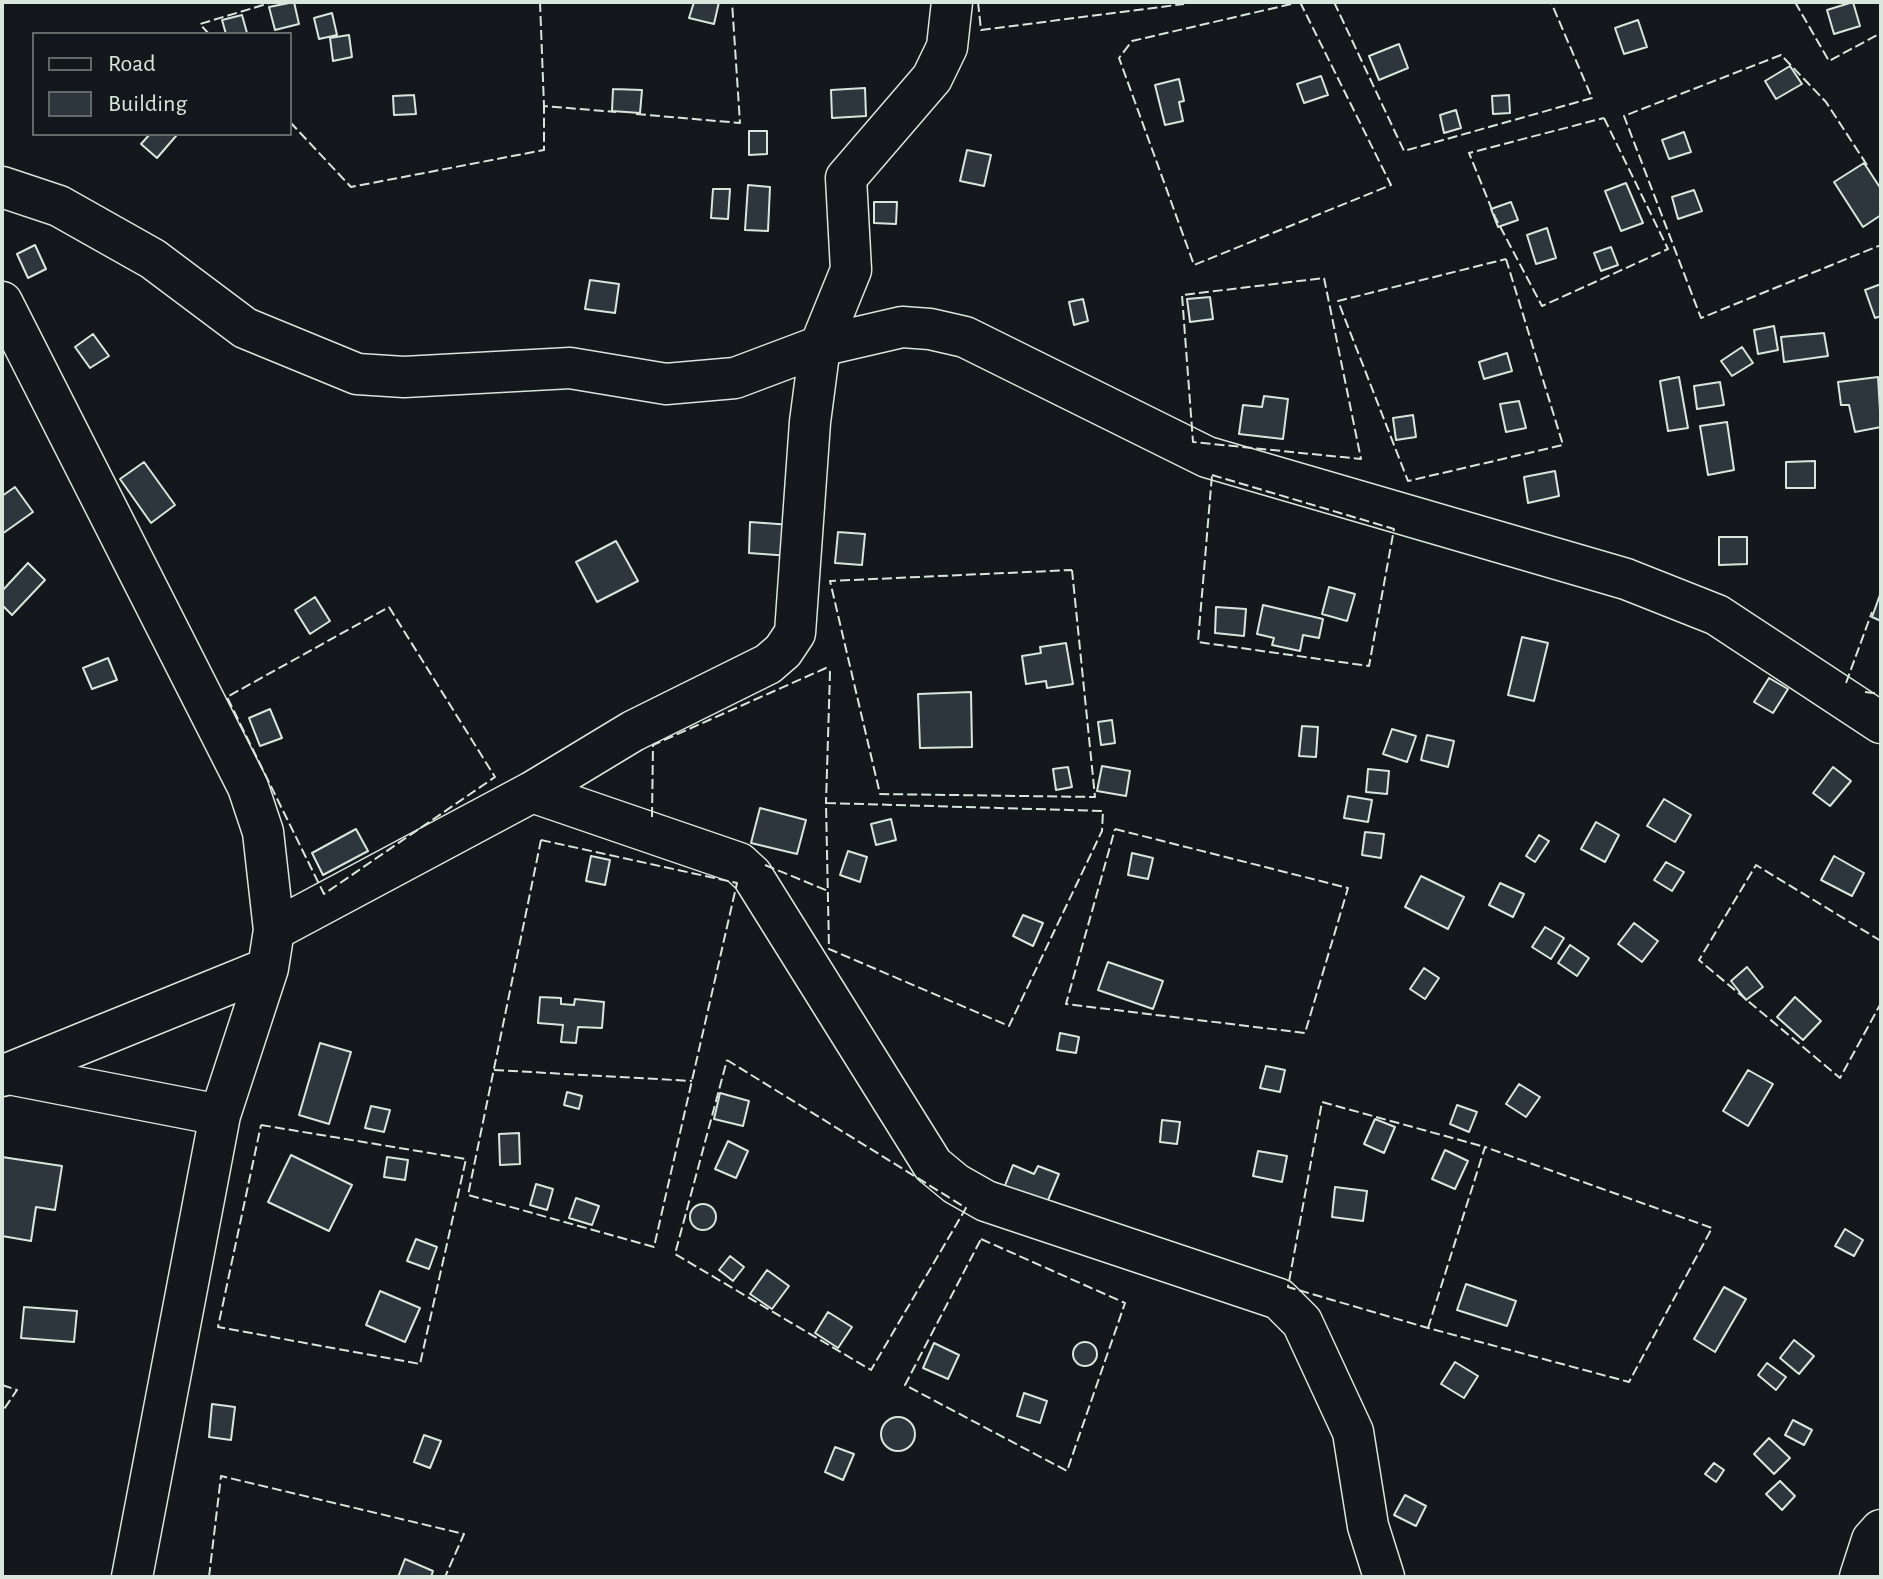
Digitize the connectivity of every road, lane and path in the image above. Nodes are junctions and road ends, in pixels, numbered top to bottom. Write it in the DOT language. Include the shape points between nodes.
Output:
graph roads {
  1 [pos="952,2"];
  2 [pos="2,187"];
  3 [pos="2,302"];
  4 [pos="820,346"];
  5 [pos="1881,723"];
  6 [pos="532,792"];
  7 [pos="271,949"];
  8 [pos="6,1075"];
  9 [pos="220,1115"];
  10 [pos="1881,1530"];
  11 [pos="132,1577"];
  12 [pos="1384,1577"];
  13 [pos="1860,1577"];
  1 -- 4 [label="street" via="947,47 932,78 846,178 851,270"];
  2 -- 4 [label="street" via="59,206 153,259 245,328 357,374 404,377 570,368 666,384 735,378"];
  3 -- 7 [label="street" via="248,787 263,832"];
  4 -- 5 [label="street" via="902,327 965,337 1207,457 1626,579 1717,615"];
  4 -- 6 [label="street" via="795,633 768,664 633,731"];
  6 -- 7 [label="street"];
  6 -- 12 [label="street" via="739,863 752,875 933,1165 956,1184 986,1201 1279,1299 1289,1308 1302,1322 1346,1412 1368,1526"];
  7 -- 8 [label="street"];
  7 -- 9 [label="street"];
  8 -- 9 [label="street"];
  9 -- 11 [label="street"];
  10 -- 13 [label="street" via="1872,1540"];
}
